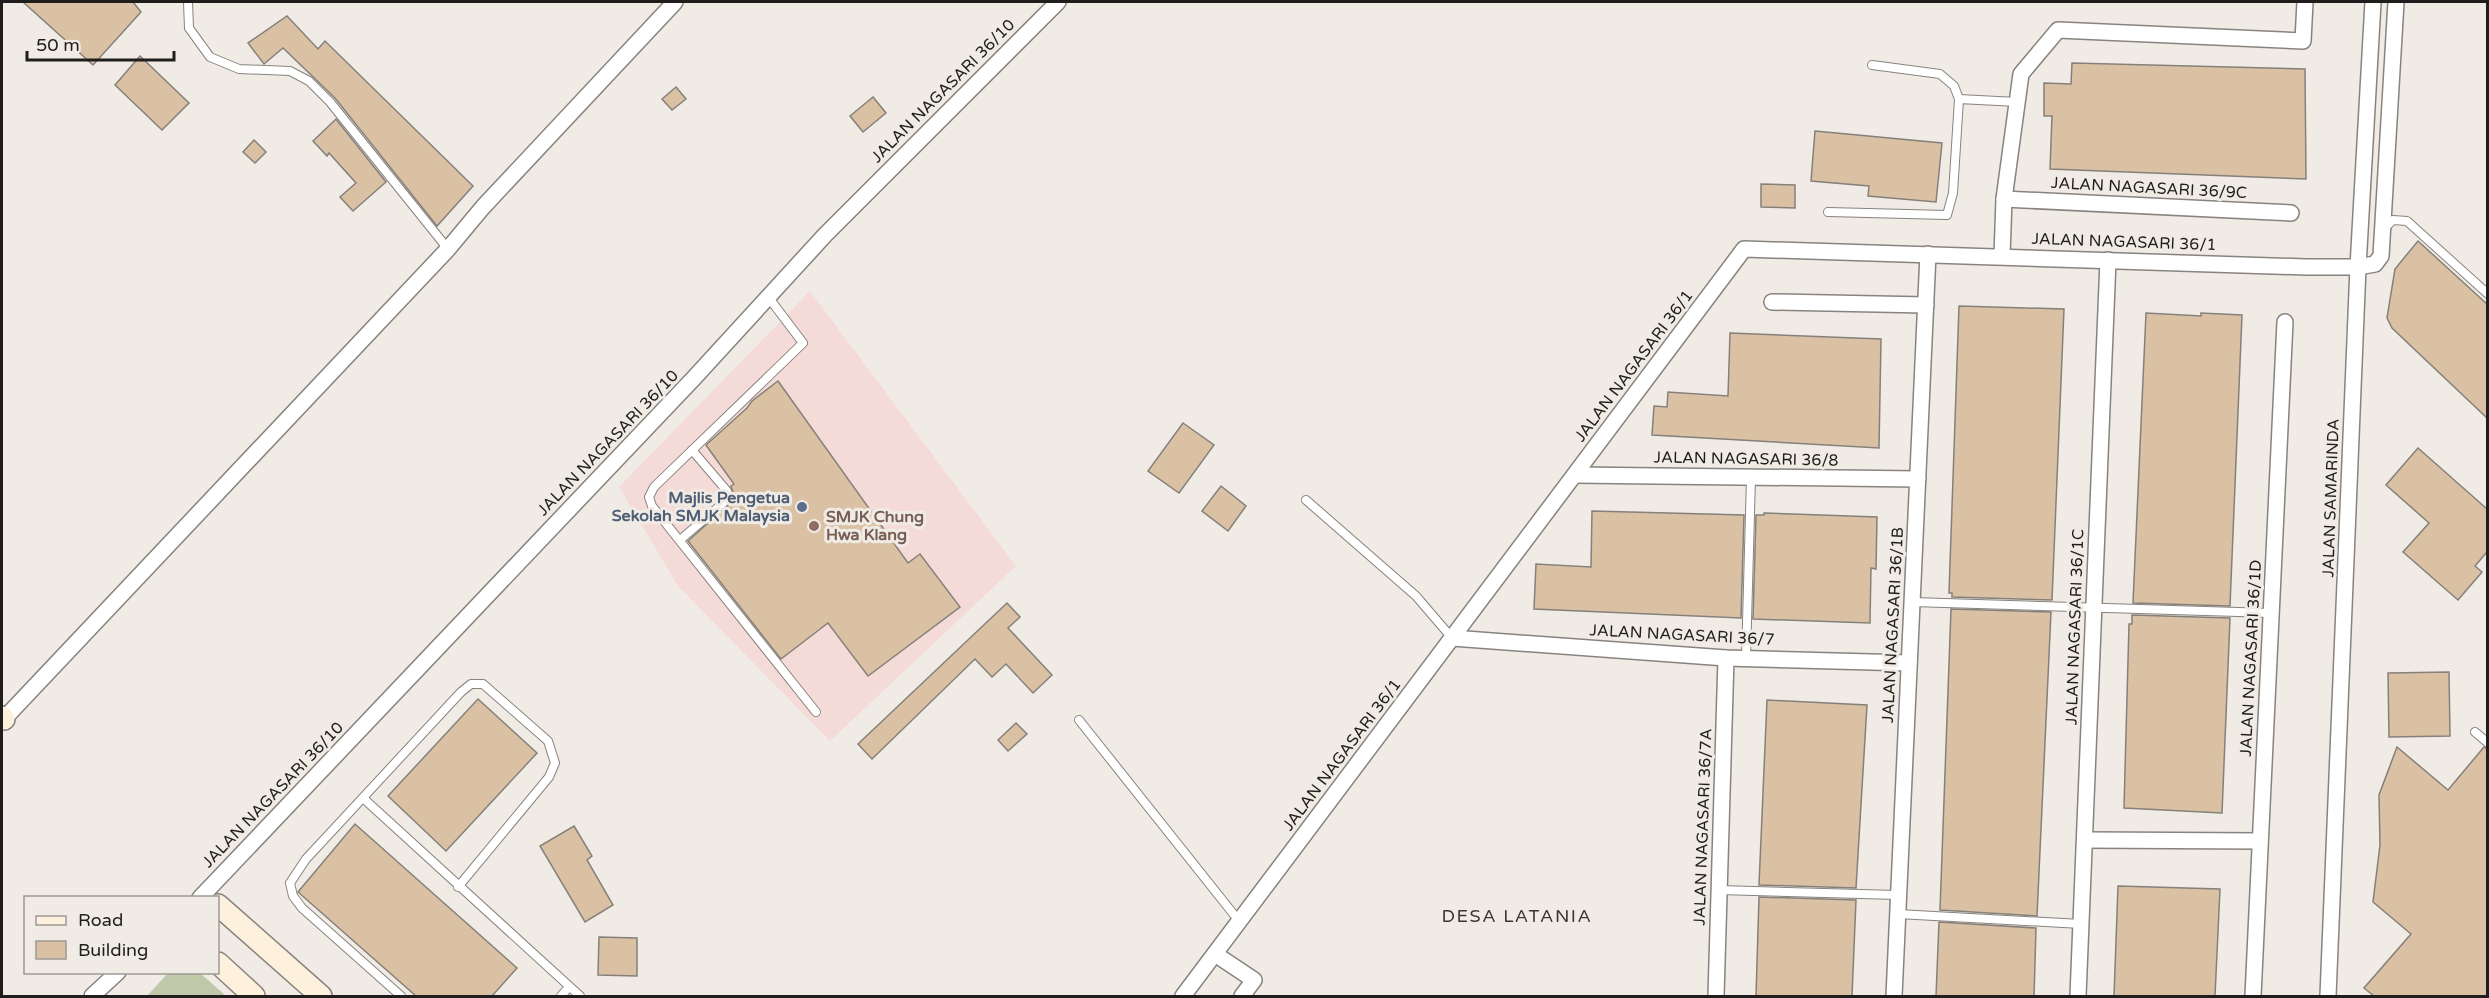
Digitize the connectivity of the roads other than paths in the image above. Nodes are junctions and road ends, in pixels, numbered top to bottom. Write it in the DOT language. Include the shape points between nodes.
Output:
graph roads {
  1 [pos="188,2"];
  2 [pos="675,2"];
  3 [pos="1058,2"];
  4 [pos="2305,2"];
  5 [pos="2373,2"];
  6 [pos="2396,3"];
  7 [pos="1872,65"];
  8 [pos="1959,99"];
  9 [pos="2017,102"];
  10 [pos="2004,199"];
  11 [pos="1828,212"];
  12 [pos="2291,213"];
  13 [pos="2383,231"];
  14 [pos="448,249"];
  15 [pos="1928,254"];
  16 [pos="2002,256"];
  17 [pos="2108,260"];
  18 [pos="2358,267"];
  19 [pos="2487,294"];
  20 [pos="769,298"];
  21 [pos="1772,302"];
  22 [pos="1926,305"];
  23 [pos="2285,322"];
  24 [pos="692,450"];
  25 [pos="1575,475"];
  26 [pos="1751,477"];
  27 [pos="1918,479"];
  28 [pos="1306,500"];
  29 [pos="680,540"];
  30 [pos="1912,602"];
  31 [pos="2094,608"];
  32 [pos="2271,613"];
  33 [pos="1452,638"];
  34 [pos="1726,658"];
  35 [pos="1746,658"];
  36 [pos="1909,663"];
  37 [pos="816,712"];
  38 [pos="2,719"];
  39 [pos="1080,720"];
  40 [pos="2475,732"];
  41 [pos="2487,742"];
  42 [pos="363,798"];
  43 [pos="2086,840"];
  44 [pos="2260,841"];
  45 [pos="458,886"];
  46 [pos="1719,890"];
  47 [pos="1898,895"];
  48 [pos="210,896"];
  49 [pos="219,907"];
  50 [pos="1898,914"];
  51 [pos="1239,921"];
  52 [pos="2081,924"];
  53 [pos="219,925"];
  54 [pos="245,928"];
  55 [pos="1215,954"];
  56 [pos="219,964"];
  57 [pos="116,974"];
  58 [pos="569,987"];
  59 [pos="92,996"];
  60 [pos="254,996"];
  61 [pos="321,996"];
  62 [pos="401,996"];
  63 [pos="561,996"];
  64 [pos="580,996"];
  65 [pos="1183,996"];
  66 [pos="1242,996"];
  67 [pos="1716,996"];
  68 [pos="1894,996"];
  69 [pos="2078,996"];
  70 [pos="2253,996"];
  71 [pos="2328,996"];
  1 -- 14 [label="lane" via="189,28 210,57 239,69 290,71 316,88"];
  2 -- 14 [label="street"];
  3 -- 20 [label="street, JALAN NAGASARI 36/10" via="825,235"];
  4 -- 9 [label="street" via="2303,41 2058,30 2020,74"];
  5 -- 6 [label="street"];
  5 -- 18 [label="street, JALAN SAMARINDA"];
  6 -- 13 [label="street"];
  7 -- 8 [label="lane" via="1940,74 1954,86"];
  8 -- 9 [label="lane"];
  8 -- 11 [label="lane" via="1953,193 1947,215"];
  9 -- 10 [label="street"];
  10 -- 12 [label="street, JALAN NAGASARI 36/9C"];
  10 -- 16 [label="street"];
  13 -- 18 [label="street" via="2375,264"];
  13 -- 19 [label="lane" via="2393,219 2407,221"];
  14 -- 38 [label="street"];
  15 -- 16 [label="street, JALAN NAGASARI 36/1"];
  15 -- 22 [label="street, JALAN NAGASARI 36/1B"];
  15 -- 25 [label="street, JALAN NAGASARI 36/1" via="1744,249"];
  16 -- 17 [label="street, JALAN NAGASARI 36/1"];
  17 -- 18 [label="street, JALAN NAGASARI 36/1"];
  17 -- 31 [label="street, JALAN NAGASARI 36/1C"];
  18 -- 71 [label="street, JALAN SAMARINDA"];
  20 -- 24 [label="lane" via="803,343"];
  20 -- 48 [label="street, JALAN NAGASARI 36/10"];
  21 -- 22 [label="street"];
  22 -- 27 [label="street, JALAN NAGASARI 36/1B"];
  23 -- 32 [label="street, JALAN NAGASARI 36/1D"];
  24 -- 29 [label="lane" via="654,487 650,497 652,506"];
  24 -- 29 [label="lane" via="729,498"];
  25 -- 26 [label="street, JALAN NAGASARI 36/8"];
  25 -- 33 [label="street, JALAN NAGASARI 36/1"];
  26 -- 27 [label="street, JALAN NAGASARI 36/8"];
  26 -- 35 [label="lane"];
  27 -- 30 [label="street, JALAN NAGASARI 36/1B"];
  28 -- 33 [label="lane" via="1416,596"];
  29 -- 37 [label="lane"];
  30 -- 31 [label="lane"];
  30 -- 36 [label="street, JALAN NAGASARI 36/1B"];
  31 -- 32 [label="lane"];
  31 -- 43 [label="street, JALAN NAGASARI 36/1C"];
  32 -- 44 [label="street, JALAN NAGASARI 36/1D"];
  33 -- 34 [label="street, JALAN NAGASARI 36/7"];
  33 -- 51 [label="street, JALAN NAGASARI 36/1"];
  34 -- 35 [label="street, JALAN NAGASARI 36/7"];
  34 -- 46 [label="street, JALAN NAGASARI 36/7A"];
  35 -- 36 [label="street, JALAN NAGASARI 36/7"];
  36 -- 47 [label="street, JALAN NAGASARI 36/1B"];
  39 -- 51 [label="lane"];
  40 -- 41 [label="lane"];
  42 -- 45 [label="lane"];
  42 -- 45 [label="lane" via="471,684 483,684 533,725 553,748 553,770"];
  42 -- 62 [label="lane" via="291,877 290,889 302,908"];
  43 -- 44 [label="street"];
  43 -- 52 [label="street, JALAN NAGASARI 36/1C"];
  44 -- 70 [label="street, JALAN NAGASARI 36/1D"];
  45 -- 58 [label="lane"];
  46 -- 47 [label="lane"];
  46 -- 67 [label="street, JALAN NAGASARI 36/7A"];
  47 -- 50 [label="street, JALAN NAGASARI 36/1B"];
  49 -- 54 [label="street"];
  50 -- 52 [label="lane"];
  50 -- 68 [label="street, JALAN NAGASARI 36/1B"];
  51 -- 55 [label="street, JALAN NAGASARI 36/1"];
  52 -- 69 [label="street, JALAN NAGASARI 36/1C"];
  53 -- 54 [label="street"];
  54 -- 61 [label="street"];
  55 -- 65 [label="street, JALAN NAGASARI 36/1"];
  55 -- 66 [label="street" via="1254,980"];
  56 -- 60 [label="street"];
  57 -- 59 [label="street"];
  58 -- 63 [label="lane"];
  58 -- 64 [label="lane"];
}
